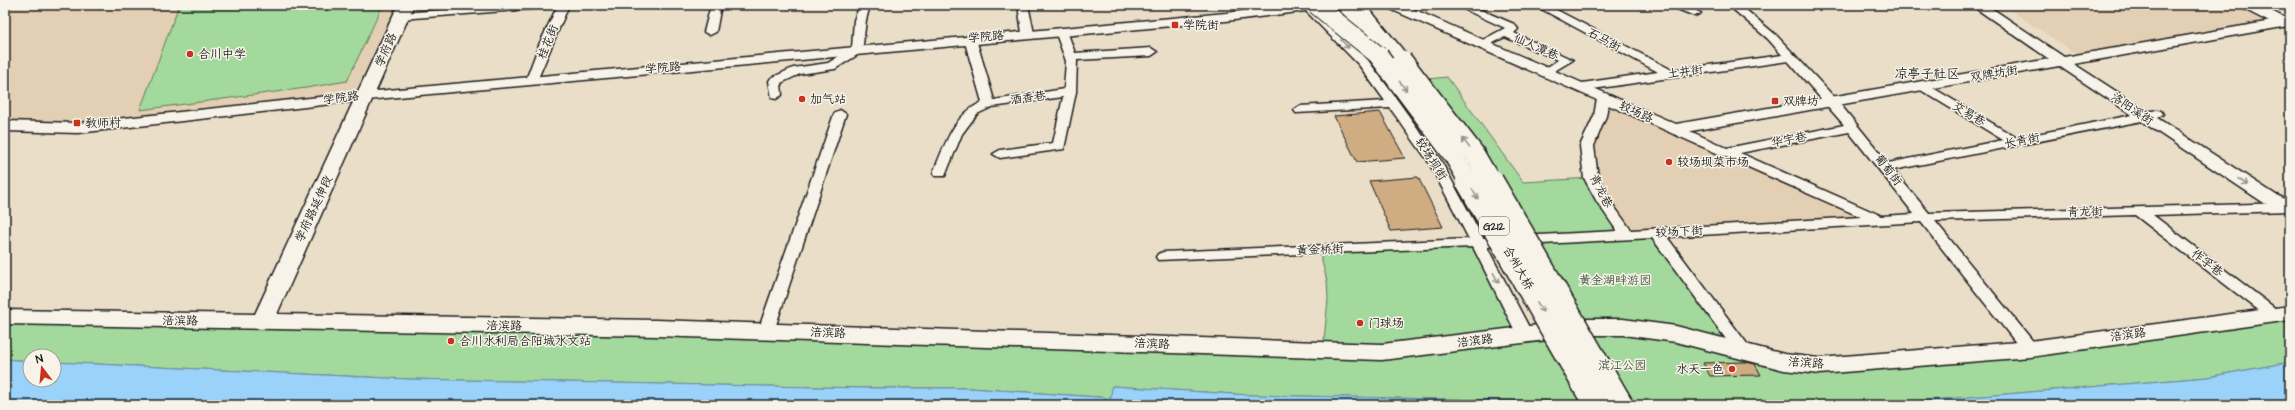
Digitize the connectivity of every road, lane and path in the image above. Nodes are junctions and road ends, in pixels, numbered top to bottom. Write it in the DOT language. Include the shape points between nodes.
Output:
graph roads {
  1 [pos="554,5"];
  2 [pos="564,5"];
  3 [pos="716,5"];
  4 [pos="865,5"];
  5 [pos="1023,5"];
  6 [pos="1322,5"];
  7 [pos="1330,5"];
  8 [pos="1343,5"];
  9 [pos="1357,5"];
  10 [pos="1393,5"];
  11 [pos="1460,5"];
  12 [pos="1539,5"];
  13 [pos="1672,5"];
  14 [pos="1732,5"];
  15 [pos="1978,5"];
  16 [pos="1993,5"];
  17 [pos="2248,5"];
  18 [pos="1309,6"];
  19 [pos="403,10"];
  20 [pos="1695,13"];
  21 [pos="2288,23"];
  22 [pos="1062,31"];
  23 [pos="710,32"];
  24 [pos="1505,33"];
  25 [pos="1028,34"];
  26 [pos="970,39"];
  27 [pos="1483,44"];
  28 [pos="858,50"];
  29 [pos="1151,52"];
  30 [pos="1379,56"];
  31 [pos="1072,57"];
  32 [pos="1791,57"];
  33 [pos="1402,60"];
  34 [pos="2069,62"];
  35 [pos="1546,72"];
  36 [pos="1670,74"];
  37 [pos="532,80"];
  38 [pos="1923,86"];
  39 [pos="1579,87"];
  40 [pos="1070,92"];
  41 [pos="776,94"];
  42 [pos="366,96"];
  43 [pos="1603,98"];
  44 [pos="1832,102"];
  45 [pos="989,104"];
  46 [pos="1394,104"];
  47 [pos="1300,110"];
  48 [pos="840,114"];
  49 [pos="2150,116"];
  50 [pos="5,126"];
  51 [pos="1853,127"];
  52 [pos="1674,129"];
  53 [pos="2015,142"];
  54 [pos="1726,152"];
  55 [pos="1000,154"];
  56 [pos="1887,167"];
  57 [pos="940,173"];
  58 [pos="2290,202"];
  59 [pos="2290,207"];
  60 [pos="2138,210"];
  61 [pos="1924,217"];
  62 [pos="1880,220"];
  63 [pos="1658,234"];
  64 [pos="1627,235"];
  65 [pos="1478,243"];
  66 [pos="1163,257"];
  67 [pos="2283,314"];
  68 [pos="5,317"];
  69 [pos="262,322"];
  70 [pos="766,331"];
  71 [pos="1525,335"];
  72 [pos="2030,349"];
  73 [pos="1745,353"];
  74 [pos="1596,405"];
  75 [pos="1621,405"];
  1 -- 19 [label="street"];
  2 -- 37 [label="street, 桂花街"];
  3 -- 23 [label="street"];
  4 -- 28 [label="street" via="860,20"];
  5 -- 25 [label="street"];
  6 -- 18 [label="street, 学院路"];
  7 -- 30 [label="highway, G212, bridge"];
  8 -- 33 [label="highway, G212"];
  9 -- 33 [label="main road" via="1368,15"];
  10 -- 27 [label="street, 较场路"];
  11 -- 24 [label="street, 仙人潭巷" via="1510,26 1512,29"];
  12 -- 36 [label="street, 石马街"];
  13 -- 20 [label="street"];
  14 -- 32 [label="street, 葡萄街" via="1757,23"];
  15 -- 34 [label="street, 洛阳溪街"];
  16 -- 34 [label="street, 洛阳溪街"];
  17 -- 21 [label="main road"];
  18 -- 22 [label="street, 学院路" via="1226,17"];
  18 -- 30 [label="main road, bridge"];
  18 -- 46 [label="street, 较场坝街, one-way" via="1363,62"];
  19 -- 42 [label="main road, 学府路"];
  21 -- 34 [label="street, 双牌坊街"];
  22 -- 25 [label="street, 学院路"];
  22 -- 31 [label="street"];
  24 -- 27 [label="street, 仙人潭巷"];
  24 -- 35 [label="street, 仙人潭巷" via="1567,60"];
  25 -- 26 [label="street, 学院路"];
  26 -- 28 [label="street, 学院路"];
  26 -- 45 [label="street"];
  27 -- 35 [label="street, 较场路"];
  28 -- 37 [label="street, 学院路"];
  28 -- 41 [label="street" via="831,66 797,72 775,81"];
  29 -- 31 [label="street"];
  30 -- 74 [label="highway, 合州大桥 / G212, one-way, bridge" via="1454,156"];
  31 -- 40 [label="street" via="1074,71"];
  32 -- 36 [label="street, 土井街"];
  32 -- 44 [label="street, 葡萄街"];
  75 -- 33 [label="highway, 合州大桥 / G212, one-way, bridge" via="1474,153"];
  34 -- 38 [label="street, 双牌坊街"];
  34 -- 49 [label="street, 洛阳溪街"];
  35 -- 39 [label="street, 较场路"];
  36 -- 39 [label="street, 土井街"];
  37 -- 42 [label="street, 学院路"];
  38 -- 44 [label="street, 双牌坊街"];
  38 -- 53 [label="street, 交易巷"];
  39 -- 43 [label="street, 较场路"];
  40 -- 45 [label="street, 酒香巷"];
  40 -- 55 [label="street" via="1059,146"];
  42 -- 50 [label="street, 学院路" via="78,128"];
  42 -- 69 [label="main road, 学府路延伸段"];
  43 -- 52 [label="street, 较场路"];
  43 -- 64 [label="street, 青龙巷" via="1600,116 1587,146 1592,178 1604,202"];
  44 -- 51 [label="street, 葡萄街"];
  44 -- 52 [label="street, 双牌坊街"];
  45 -- 57 [label="street, 酒香巷" via="973,111 956,133"];
  46 -- 47 [label="street"];
  46 -- 65 [label="street, 较场坝街" via="1434,161"];
  48 -- 70 [label="street"];
  49 -- 53 [label="street, 长青街"];
  49 -- 58 [label="street, 洛阳溪街" via="2290,199"];
  49 -- 59 [label="street, 洛阳溪街, one-way" via="2270,199"];
  51 -- 54 [label="street, 华宇巷"];
  51 -- 56 [label="street, 葡萄街"];
  52 -- 54 [label="street, 较场路"];
  53 -- 56 [label="street, 长青街"];
  54 -- 62 [label="street, 较场路"];
  56 -- 61 [label="street, 葡萄街"];
  59 -- 60 [label="street, 青龙街"];
  60 -- 61 [label="street, 青龙街"];
  60 -- 67 [label="street, 作孚巷"];
  61 -- 62 [label="street, 青龙街"];
  61 -- 72 [label="street, 葡萄街"];
  62 -- 63 [label="street, 较场下街"];
  63 -- 64 [label="street, 较场下街"];
  63 -- 73 [label="street"];
  64 -- 65 [label="street, 较场下街"];
  65 -- 66 [label="street, 黄金桥街"];
  65 -- 71 [label="street, 较场坝街, one-way"];
  67 -- 72 [label="main road, 涪滨路"];
  68 -- 69 [label="main road, 涪滨路"];
  69 -- 70 [label="main road, 涪滨路"];
  70 -- 71 [label="main road, 涪滨路" via="1382,352"];
  71 -- 73 [label="main road, 涪滨路" via="1588,327 1623,327 1676,334"];
  72 -- 73 [label="main road, 涪滨路" via="1818,366 1784,362"];
}
